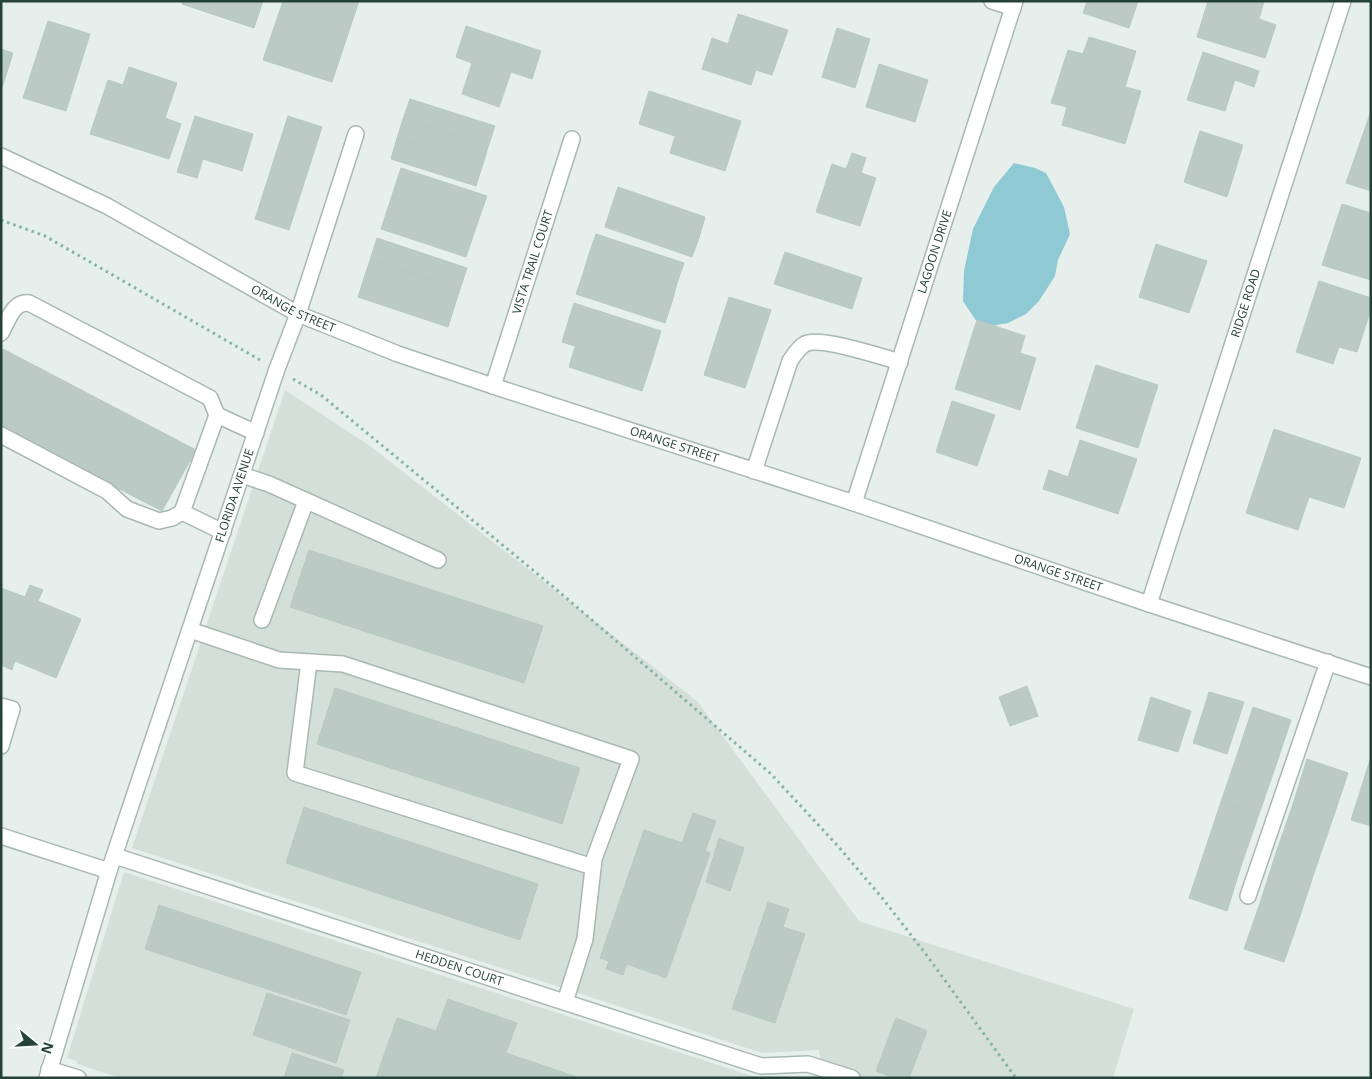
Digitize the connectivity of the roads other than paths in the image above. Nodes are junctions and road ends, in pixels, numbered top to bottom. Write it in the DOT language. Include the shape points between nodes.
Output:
graph roads {
  1 [pos="992,1"];
  2 [pos="1343,1"];
  3 [pos="1014,5"];
  4 [pos="356,134"];
  5 [pos="572,139"];
  6 [pos="1,156"];
  7 [pos="298,314"];
  8 [pos="1,333"];
  9 [pos="900,362"];
  10 [pos="493,386"];
  11 [pos="217,415"];
  12 [pos="256,433"];
  13 [pos="1,435"];
  14 [pos="754,471"];
  15 [pos="242,475"];
  16 [pos="306,501"];
  17 [pos="854,503"];
  18 [pos="182,512"];
  19 [pos="223,532"];
  20 [pos="438,560"];
  21 [pos="1150,604"];
  22 [pos="262,620"];
  23 [pos="190,630"];
  24 [pos="309,662"];
  25 [pos="1328,662"];
  26 [pos="1371,677"];
  27 [pos="1,706"];
  28 [pos="1,746"];
  29 [pos="1,836"];
  30 [pos="115,856"];
  31 [pos="594,867"];
  32 [pos="109,871"];
  33 [pos="1248,896"];
  34 [pos="566,1002"];
  35 [pos="48,1073"];
  36 [pos="78,1078"];
  37 [pos="852,1078"];
  1 -- 3 [label="street"];
  2 -- 21 [label="street, RIDGE ROAD"];
  3 -- 9 [label="street, LAGOON DRIVE"];
  4 -- 7 [label="street, FLORIDA AVENUE"];
  5 -- 10 [label="street, VISTA TRAIL COURT"];
  6 -- 7 [label="street, ORANGE STREET" via="107,206"];
  7 -- 10 [label="street, ORANGE STREET" via="398,354"];
  7 -- 12 [label="street, FLORIDA AVENUE"];
  8 -- 11 [label="street" via="16,305 29,303 210,398"];
  9 -- 14 [label="street" via="825,342 807,343 800,347 790,361"];
  9 -- 17 [label="street, LAGOON DRIVE"];
  10 -- 14 [label="street, ORANGE STREET"];
  11 -- 12 [label="street"];
  11 -- 18 [label="street"];
  12 -- 15 [label="street, FLORIDA AVENUE"];
  13 -- 18 [label="street" via="107,491 127,508 159,521"];
  14 -- 17 [label="street, ORANGE STREET"];
  15 -- 16 [label="street"];
  15 -- 19 [label="street, FLORIDA AVENUE"];
  16 -- 20 [label="street"];
  16 -- 22 [label="street"];
  17 -- 21 [label="street, ORANGE STREET"];
  18 -- 19 [label="street"];
  19 -- 23 [label="street, FLORIDA AVENUE"];
  21 -- 25 [label="street, ORANGE STREET"];
  23 -- 24 [label="street" via="279,660"];
  23 -- 30 [label="street, FLORIDA AVENUE"];
  24 -- 31 [label="street" via="295,773"];
  24 -- 31 [label="street" via="343,664 631,758 594,859"];
  25 -- 26 [label="street, ORANGE STREET"];
  25 -- 33 [label="street"];
  27 -- 28 [label="street" via="12,709"];
  29 -- 32 [label="street"];
  30 -- 32 [label="street, FLORIDA AVENUE"];
  30 -- 34 [label="street, HEDDEN COURT"];
  31 -- 34 [label="street" via="585,939"];
  32 -- 35 [label="street, FLORIDA AVENUE"];
  34 -- 37 [label="street, HEDDEN COURT" via="760,1066 808,1064"];
  35 -- 36 [label="street"];
}
